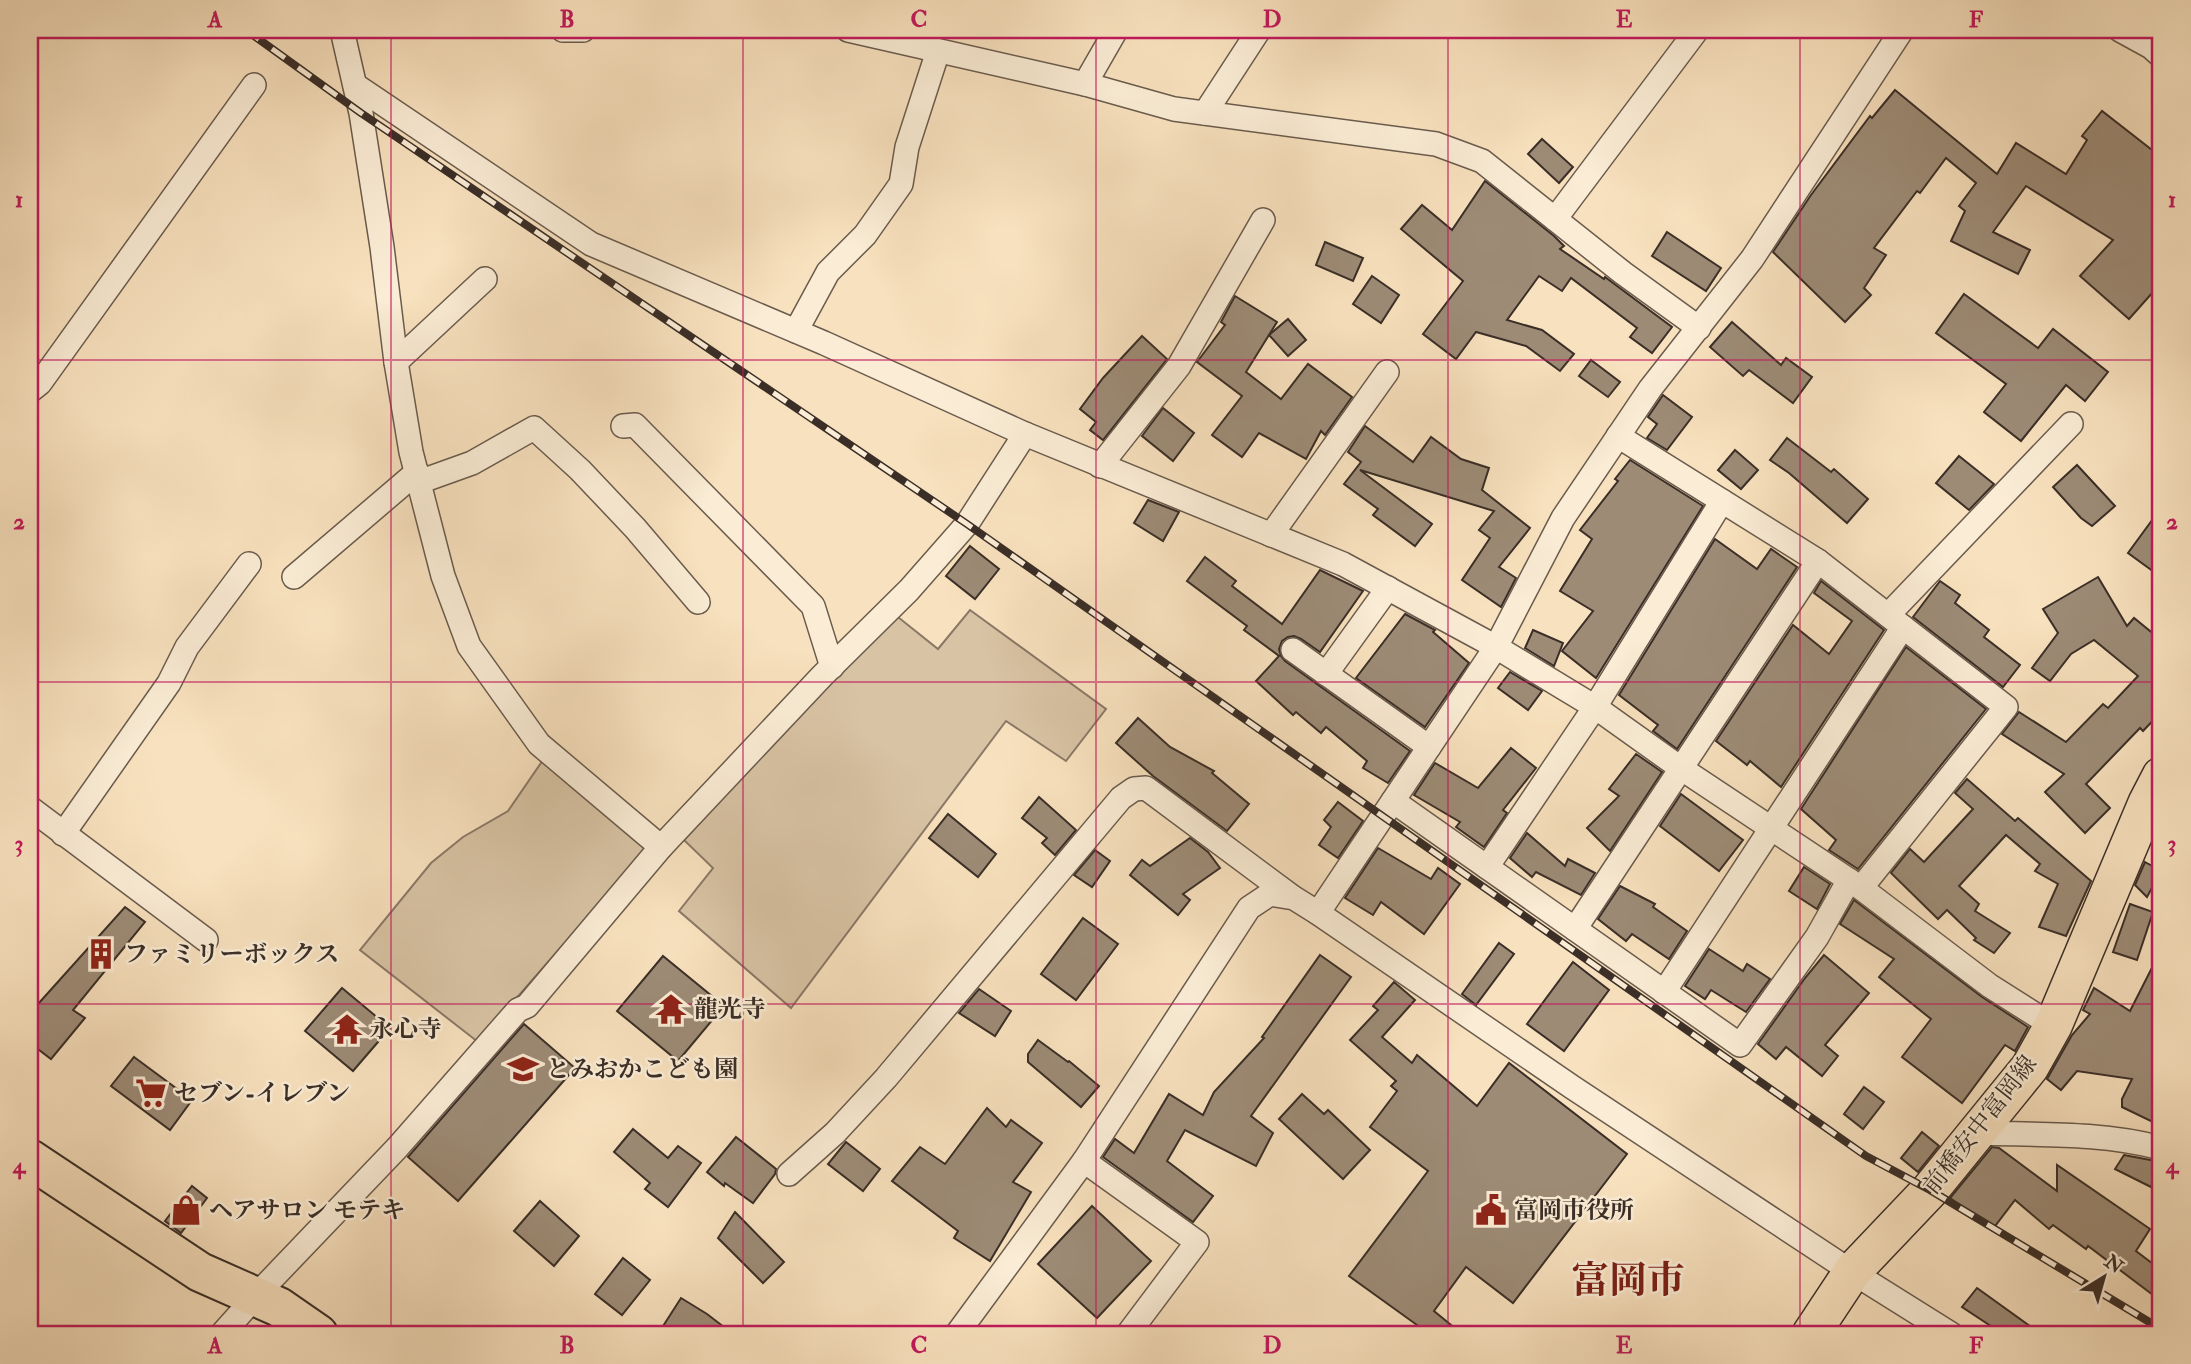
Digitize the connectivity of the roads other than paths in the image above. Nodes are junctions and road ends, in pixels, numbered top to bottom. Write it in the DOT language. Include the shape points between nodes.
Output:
graph roads {
  1 [pos="342,30"];
  2 [pos="563,30"];
  3 [pos="583,30"];
  4 [pos="848,30"];
  5 [pos="1116,30"];
  6 [pos="1259,30"];
  7 [pos="1697,30"];
  8 [pos="1902,30"];
  9 [pos="2120,30"];
  10 [pos="938,51"];
  11 [pos="2161,56"];
  12 [pos="1085,84"];
  13 [pos="254,85"];
  14 [pos="355,85"];
  15 [pos="1205,113"];
  16 [pos="1555,219"];
  17 [pos="1263,220"];
  18 [pos="485,279"];
  19 [pos="1699,328"];
  20 [pos="796,331"];
  21 [pos="396,362"];
  22 [pos="1387,372"];
  23 [pos="30,391"];
  24 [pos="2071,424"];
  25 [pos="623,426"];
  26 [pos="1025,434"];
  27 [pos="1618,436"];
  28 [pos="1101,466"];
  29 [pos="418,477"];
  30 [pos="1723,501"];
  31 [pos="1270,535"];
  32 [pos="1818,561"];
  33 [pos="249,564"];
  34 [pos="294,576"];
  35 [pos="1388,588"];
  36 [pos="698,603"];
  37 [pos="1896,621"];
  38 [pos="1496,647"];
  39 [pos="1293,650"];
  40 [pos="832,667"];
  41 [pos="1326,674"];
  42 [pos="1595,707"];
  43 [pos="1429,747"];
  44 [pos="1682,769"];
  45 [pos="2161,776"];
  46 [pos="1393,801"];
  47 [pos="30,808"];
  48 [pos="1770,828"];
  49 [pos="63,834"];
  50 [pos="662,848"];
  51 [pos="1487,867"];
  52 [pos="1855,884"];
  53 [pos="1294,898"];
  54 [pos="1318,914"];
  55 [pos="1575,929"];
  56 [pos="206,940"];
  57 [pos="1664,992"];
  58 [pos="2053,1026"];
  59 [pos="1976,1133"];
  60 [pos="2161,1147"];
  61 [pos="30,1159"];
  62 [pos="1084,1161"];
  63 [pos="789,1174"];
  64 [pos="1852,1272"];
  65 [pos="254,1298"];
  66 [pos="222,1334"];
  67 [pos="318,1334"];
  68 [pos="957,1334"];
  69 [pos="1128,1334"];
  70 [pos="1811,1334"];
  71 [pos="1951,1334"];
  1 -- 14 [label="street"];
  2 -- 3 [label="street"];
  4 -- 10 [label="street"];
  5 -- 12 [label="street"];
  6 -- 15 [label="street"];
  7 -- 16 [label="street"];
  8 -- 19 [label="street" via="1752,259"];
  9 -- 11 [label="street"];
  10 -- 12 [label="street"];
  10 -- 20 [label="street" via="907,147 901,184 865,235 828,272"];
  12 -- 15 [label="street"];
  13 -- 23 [label="street"];
  14 -- 20 [label="street" via="591,244"];
  14 -- 21 [label="street" via="383,247"];
  15 -- 16 [label="street" via="1436,144 1482,161"];
  16 -- 19 [label="street"];
  17 -- 28 [label="street" via="1179,366"];
  18 -- 21 [label="street"];
  19 -- 27 [label="street"];
  20 -- 26 [label="street"];
  21 -- 29 [label="street"];
  22 -- 31 [label="street"];
  24 -- 37 [label="street"];
  25 -- 40 [label="street" via="635,425 813,607"];
  26 -- 28 [label="street"];
  26 -- 40 [label="street" via="967,524"];
  27 -- 30 [label="street"];
  27 -- 38 [label="street" via="1563,518"];
  28 -- 31 [label="street"];
  29 -- 34 [label="street"];
  29 -- 36 [label="street" via="472,463 534,428 635,528"];
  29 -- 50 [label="street" via="443,576 469,646 539,744"];
  30 -- 32 [label="street"];
  30 -- 42 [label="street"];
  31 -- 35 [label="street"];
  32 -- 37 [label="street"];
  32 -- 44 [label="street"];
  33 -- 49 [label="street" via="187,647 169,682"];
  35 -- 38 [label="street"];
  35 -- 41 [label="street"];
  37 -- 48 [label="street"];
  37 -- 52 [label="street" via="2006,707"];
  38 -- 42 [label="street"];
  38 -- 43 [label="street"];
  39 -- 41 [label="street"];
  40 -- 50 [label="street"];
  41 -- 43 [label="street"];
  42 -- 44 [label="street"];
  42 -- 51 [label="street"];
  43 -- 46 [label="street"];
  44 -- 48 [label="street"];
  44 -- 55 [label="street"];
  45 -- 58 [label="main road, 前橋安中富岡線"];
  46 -- 51 [label="street"];
  46 -- 54 [label="street"];
  47 -- 49 [label="street"];
  48 -- 52 [label="street"];
  48 -- 57 [label="street"];
  49 -- 56 [label="street"];
  50 -- 65 [label="street" via="527,1006 518,1010 397,1148"];
  51 -- 55 [label="street"];
  52 -- 57 [label="street" via="1740,1045"];
  52 -- 58 [label="street" via="1990,986"];
  53 -- 54 [label="street"];
  53 -- 62 [label="street" via="1270,894 1249,908"];
  53 -- 63 [label="street" via="1146,788 1134,789 1121,797 886,1078"];
  54 -- 64 [label="street"];
  55 -- 57 [label="street"];
  58 -- 59 [label="main road, 前橋安中富岡線" via="2030,1067"];
  59 -- 60 [label="street" via="2101,1138"];
  59 -- 64 [label="main road, 前橋安中富岡線" via="1930,1190"];
  61 -- 65 [label="highway" via="200,1272"];
  62 -- 68 [label="street"];
  62 -- 69 [label="street" via="1197,1242"];
  64 -- 70 [label="main road, 前橋安中富岡線"];
  64 -- 71 [label="street"];
  65 -- 66 [label="street"];
  65 -- 67 [label="highway" via="279,1307"];
}
